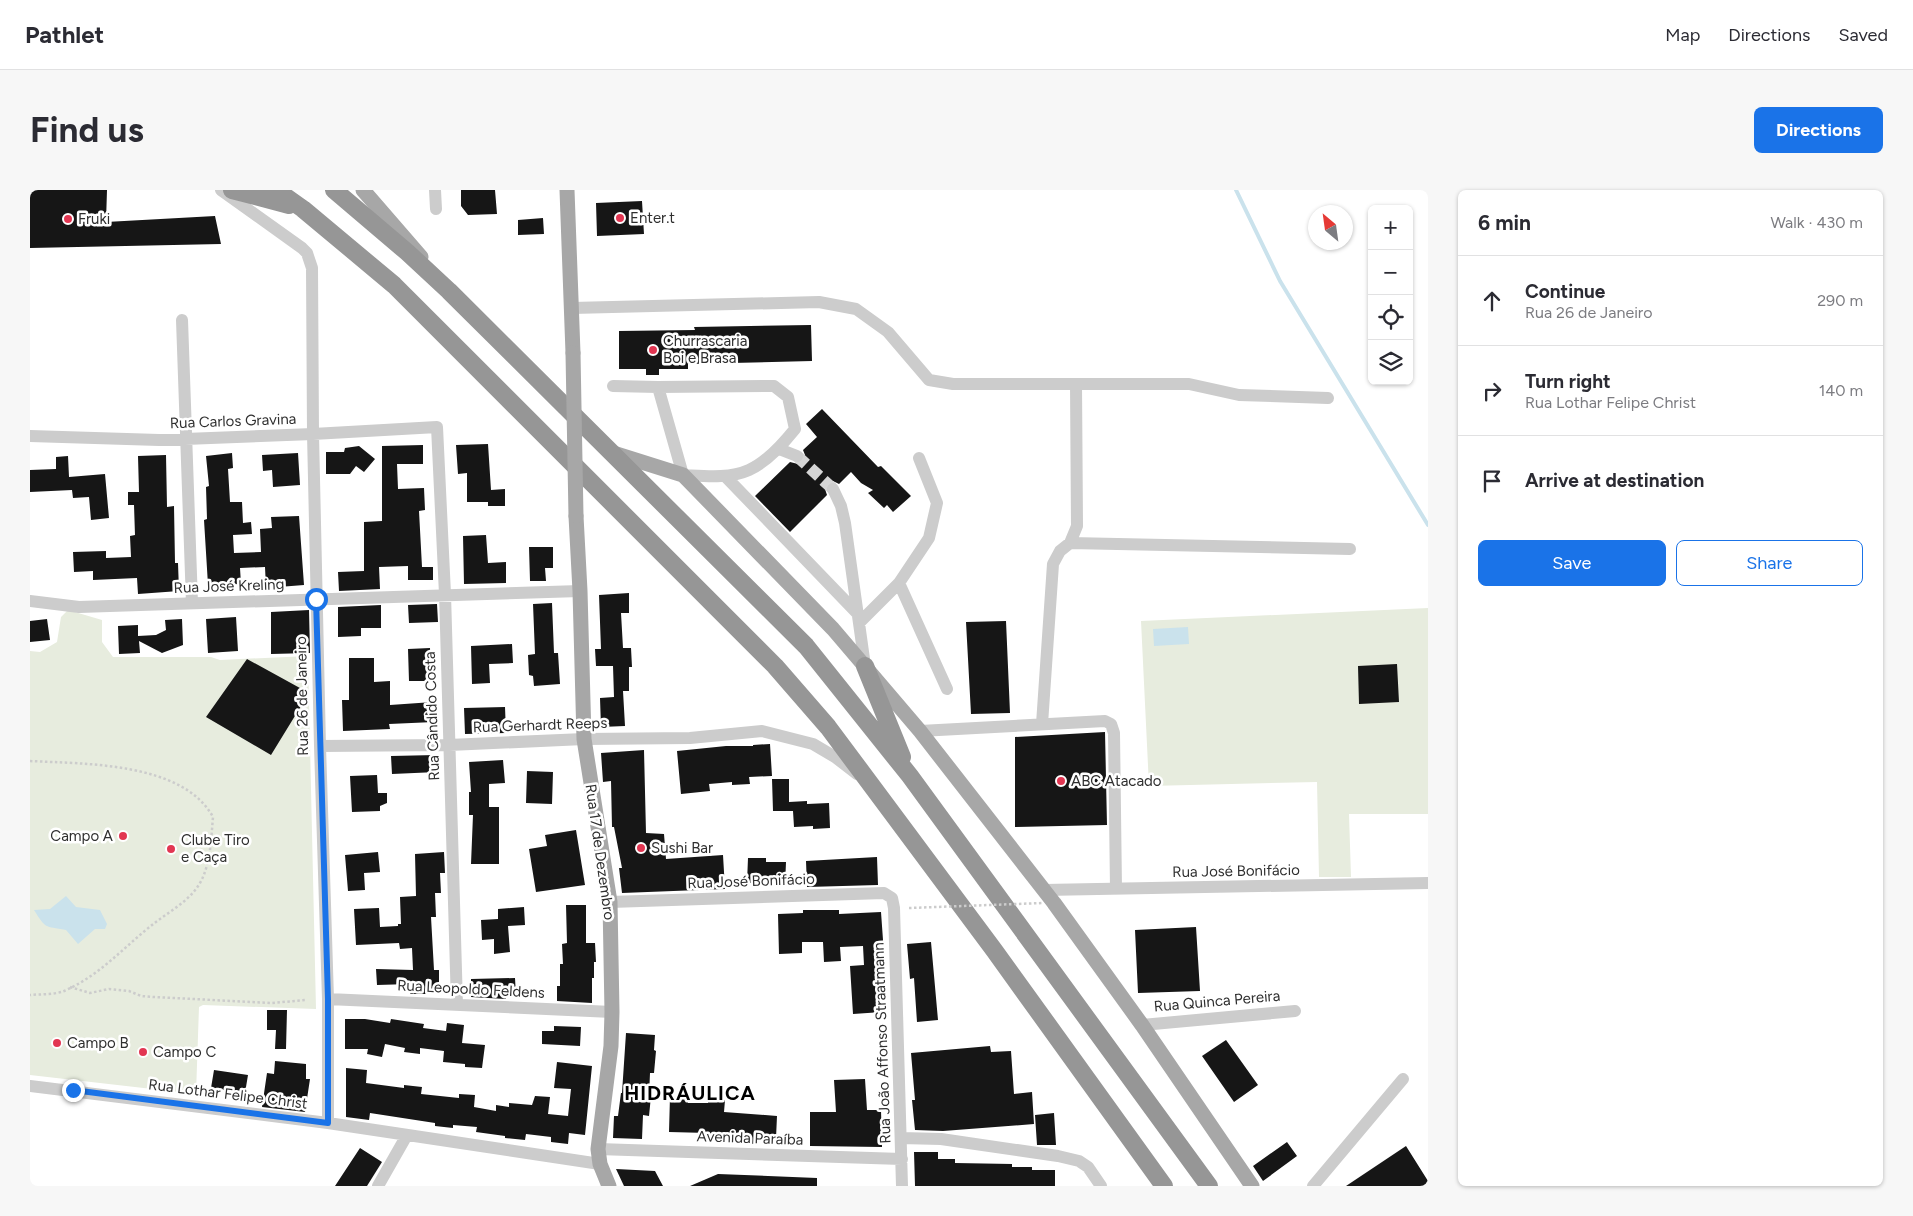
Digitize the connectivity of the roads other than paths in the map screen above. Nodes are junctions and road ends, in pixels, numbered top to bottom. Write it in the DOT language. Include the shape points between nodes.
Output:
graph roads {
  1 [pos="221,190"];
  2 [pos="232,190"];
  3 [pos="276,190"];
  4 [pos="334,190"];
  5 [pos="363,190"];
  6 [pos="435,190"];
  7 [pos="567,190"];
  8 [pos="303,209"];
  9 [pos="436,209"];
  10 [pos="449,291"];
  11 [pos="572,308"];
  12 [pos="182,320"];
  13 [pos="1076,384"];
  14 [pos="613,386"];
  15 [pos="658,387"];
  16 [pos="1328,398"];
  17 [pos="437,427"];
  18 [pos="313,434"];
  19 [pos="30,436"];
  20 [pos="186,439"];
  21 [pos="779,449"];
  22 [pos="609,452"];
  23 [pos="797,456"];
  24 [pos="918,458"];
  25 [pos="682,475"];
  26 [pos="724,476"];
  27 [pos="833,489"];
  28 [pos="1070,543"];
  29 [pos="1350,548"];
  30 [pos="899,583"];
  31 [pos="580,591"];
  32 [pos="445,594"];
  33 [pos="316,599"];
  34 [pos="30,601"];
  35 [pos="192,603"];
  36 [pos="858,618"];
  37 [pos="865,666"];
  38 [pos="947,689"];
  39 [pos="1042,724"];
  40 [pos="920,731"];
  41 [pos="584,739"];
  42 [pos="449,745"];
  43 [pos="320,746"];
  44 [pos="910,776"];
  45 [pos="877,792"];
  46 [pos="1428,883"];
  47 [pos="1116,889"];
  48 [pos="1044,897"];
  49 [pos="892,898"];
  50 [pos="610,902"];
  51 [pos="328,999"];
  52 [pos="457,1005"];
  53 [pos="1295,1011"];
  54 [pos="612,1012"];
  55 [pos="1142,1025"];
  56 [pos="1403,1079"];
  57 [pos="30,1086"];
  58 [pos="328,1123"];
  59 [pos="407,1135"];
  60 [pos="901,1138"];
  61 [pos="598,1149"];
  62 [pos="902,1159"];
  63 [pos="600,1164"];
  64 [pos="1209,1183"];
  65 [pos="378,1186"];
  66 [pos="609,1186"];
  67 [pos="902,1186"];
  68 [pos="1101,1186"];
  69 [pos="1163,1186"];
  70 [pos="1252,1186"];
  71 [pos="1313,1186"];
  1 -- 18 [label="street, Rua 26 de Janeiro" via="307,253 312,268"];
  2 -- 8 [label="highway"];
  3 -- 8 [label="highway"];
  4 -- 10 [label="highway"];
  5 -- 10 [label="main road"];
  6 -- 9 [label="street"];
  7 -- 11 [label="main road, Rua 17 de Dezembro"];
  8 -- 45 [label="highway" via="394,286 775,666 828,727"];
  10 -- 22 [label="highway"];
  11 -- 13 [label="street" via="819,302 856,309 880,326 929,380 953,384"];
  11 -- 31 [label="main road, Rua 17 de Dezembro, bridge"];
  12 -- 20 [label="street"];
  13 -- 16 [label="street" via="1189,384 1239,395"];
  13 -- 28 [label="street" via="1077,526"];
  14 -- 15 [label="street"];
  15 -- 21 [label="street" via="774,386 788,397 795,428"];
  15 -- 25 [label="street"];
  17 -- 18 [label="street, Rua Carlos Gravina"];
  17 -- 32 [label="street, Rua Cândido Costa"];
  18 -- 20 [label="street, Rua Carlos Gravina"];
  18 -- 33 [label="street, Rua 26 de Janeiro"];
  19 -- 20 [label="street, Rua Carlos Gravina"];
  20 -- 35 [label="street"];
  21 -- 23 [label="street"];
  21 -- 26 [label="street" via="749,470"];
  22 -- 25 [label="main road"];
  22 -- 44 [label="highway" via="806,646"];
  24 -- 30 [label="street" via="937,503 929,538"];
  25 -- 26 [label="street"];
  25 -- 37 [label="main road"];
  26 -- 36 [label="street"];
  27 -- 36 [label="street" via="845,523"];
  28 -- 29 [label="street"];
  28 -- 39 [label="street" via="1060,551 1053,564"];
  30 -- 36 [label="street"];
  30 -- 38 [label="street"];
  31 -- 32 [label="street, Rua José Kreling"];
  31 -- 41 [label="main road, Rua 17 de Dezembro"];
  32 -- 33 [label="street, Rua José Kreling"];
  32 -- 42 [label="street, Rua Cândido Costa"];
  33 -- 35 [label="street, Rua José Kreling"];
  33 -- 43 [label="street, Rua 26 de Janeiro"];
  34 -- 35 [label="street, Rua José Kreling" via="79,607"];
  36 -- 37 [label="street"];
  37 -- 40 [label="main road"];
  37 -- 44 [label="highway"];
  39 -- 40 [label="street"];
  39 -- 47 [label="street" via="1105,721 1111,724 1114,733"];
  40 -- 48 [label="main road"];
  41 -- 42 [label="street, Rua Gerhardt Reeps"];
  41 -- 45 [label="street, Rua Gerhardt Reeps" via="690,738 762,732 813,744 858,774"];
  41 -- 50 [label="main road, Rua 17 de Dezembro"];
  42 -- 43 [label="street, Rua Gerhardt Reeps"];
  42 -- 52 [label="street, Rua Cândido Costa"];
  43 -- 51 [label="street, Rua 26 de Janeiro"];
  44 -- 64 [label="highway"];
  45 -- 69 [label="highway"];
  46 -- 47 [label="street, Rua José Bonifácio"];
  47 -- 48 [label="street, Rua José Bonifácio"];
  48 -- 55 [label="main road"];
  49 -- 50 [label="street, Rua José Bonifácio" via="884,893"];
  49 -- 60 [label="street, Rua João Affonso Straatmann"];
  50 -- 54 [label="main road, Rua 17 de Dezembro"];
  51 -- 52 [label="street, Rua Leopoldo Feldens"];
  51 -- 58 [label="street, Rua 26 de Janeiro"];
  52 -- 54 [label="street, Rua Leopoldo Feldens"];
  53 -- 55 [label="street, Rua Quinca Pereira"];
  54 -- 61 [label="main road, Rua 17 de Dezembro"];
  55 -- 70 [label="main road"];
  56 -- 71 [label="street"];
  57 -- 58 [label="street, Rua Lothar Felipe Christ"];
  58 -- 59 [label="street, Rua Lothar Felipe Christ"];
  59 -- 63 [label="street, Rua Lothar Felipe Christ"];
  59 -- 65 [label="street"];
  60 -- 62 [label="street, Rua João Affonso Straatmann"];
  60 -- 68 [label="street" via="941,1139 1079,1161"];
  61 -- 62 [label="street, Avenida Paraíba"];
  61 -- 63 [label="main road, Rua 17 de Dezembro"];
  62 -- 67 [label="street, Rua João Affonso Straatmann"];
  63 -- 66 [label="main road, Rua 17 de Dezembro"];
}
